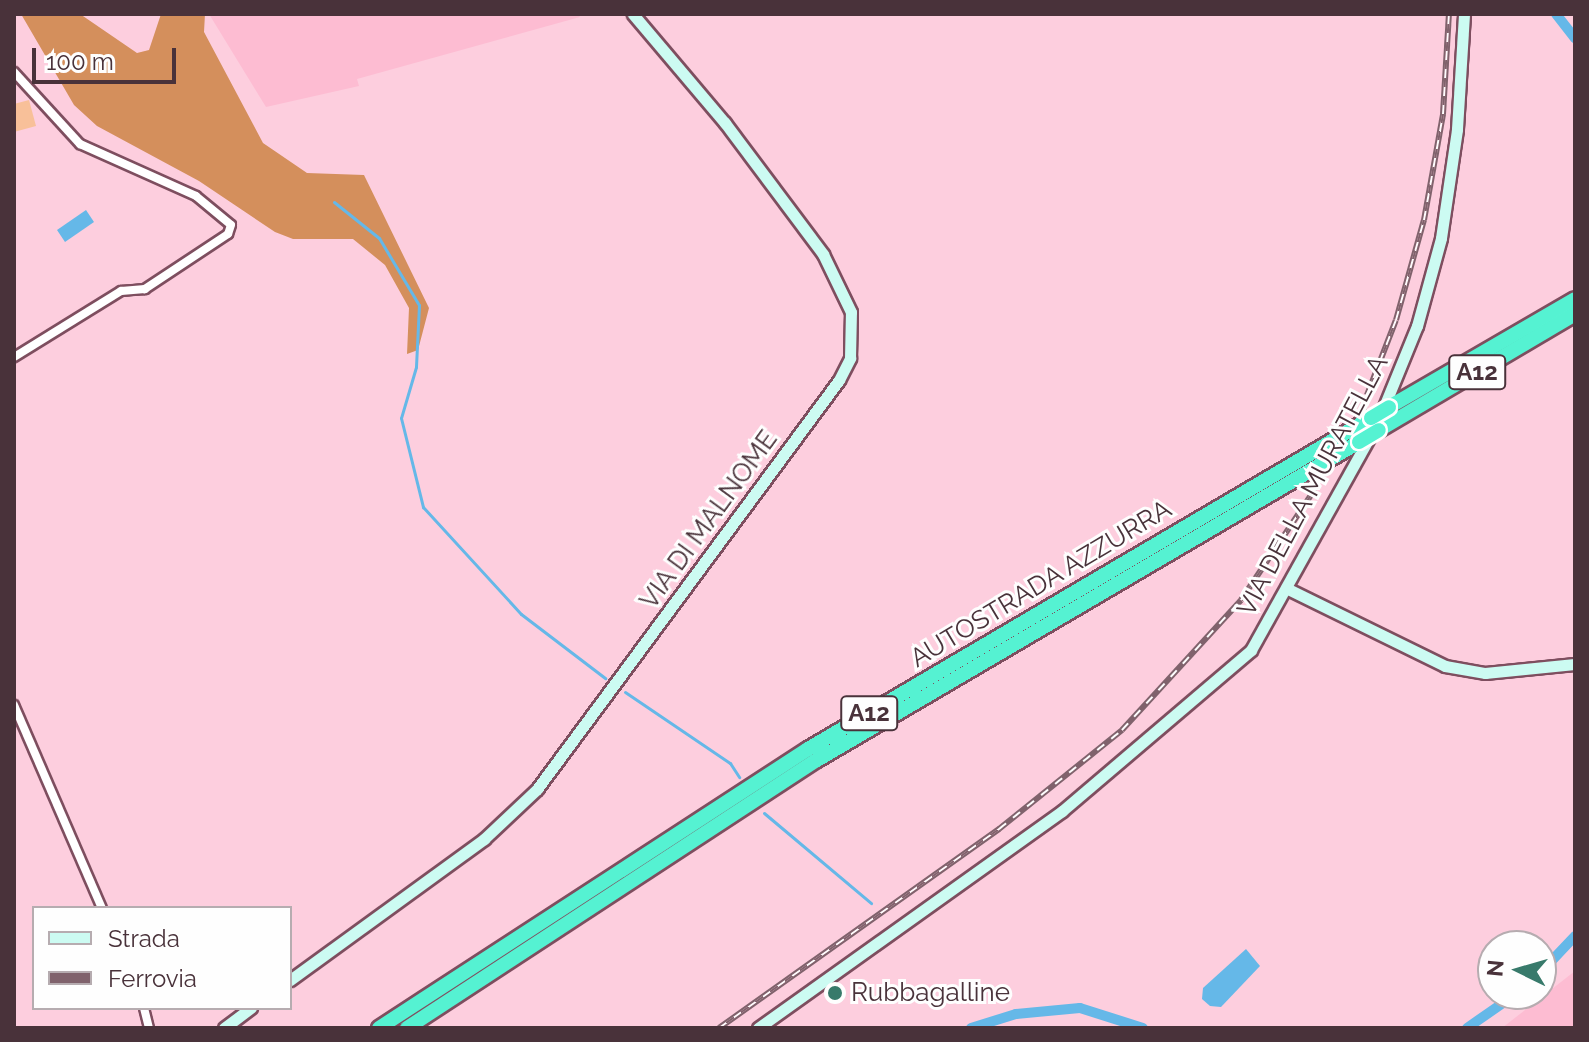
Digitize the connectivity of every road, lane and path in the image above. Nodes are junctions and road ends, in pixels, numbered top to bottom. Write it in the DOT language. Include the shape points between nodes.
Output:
graph roads {
  1 [pos="633,14"];
  2 [pos="1464,14"];
  3 [pos="14,72"];
  4 [pos="1575,299"];
  5 [pos="1575,314"];
  6 [pos="14,357"];
  7 [pos="1375,424"];
  8 [pos="1288,589"];
  9 [pos="1575,664"];
  10 [pos="14,705"];
  11 [pos="101,906"];
  12 [pos="292,979"];
  13 [pos="248,1010"];
  14 [pos="224,1028"];
  15 [pos="379,1028"];
  16 [pos="407,1028"];
  17 [pos="758,1028"];
  1 -- 12 [label="street, VIA DI MALNOME" via="725,123 823,254 850,308 850,358 537,789 484,839"];
  2 -- 8 [label="street, VIA DELLA MURATELLA" via="1450,184 1423,310 1377,423"];
  3 -- 6 [label="street" via="83,146 196,196 231,225 228,234 145,289 121,291"];
  4 -- 7 [label="highway, AUTOSTRADA AZZURRA / A12, bridge" via="1389,407"];
  5 -- 7 [label="highway, AUTOSTRADA AZZURRA / A12"];
  7 -- 15 [label="highway, AUTOSTRADA AZZURRA / A12" via="808,749"];
  7 -- 16 [label="highway, AUTOSTRADA AZZURRA / A12, bridge" via="1359,442 817,760"];
  8 -- 9 [label="street" via="1445,666 1485,673"];
  8 -- 17 [label="street, VIA DELLA MURATELLA" via="1251,650 1062,811"];
  10 -- 11 [label="street"];
  13 -- 14 [label="street"];
}
